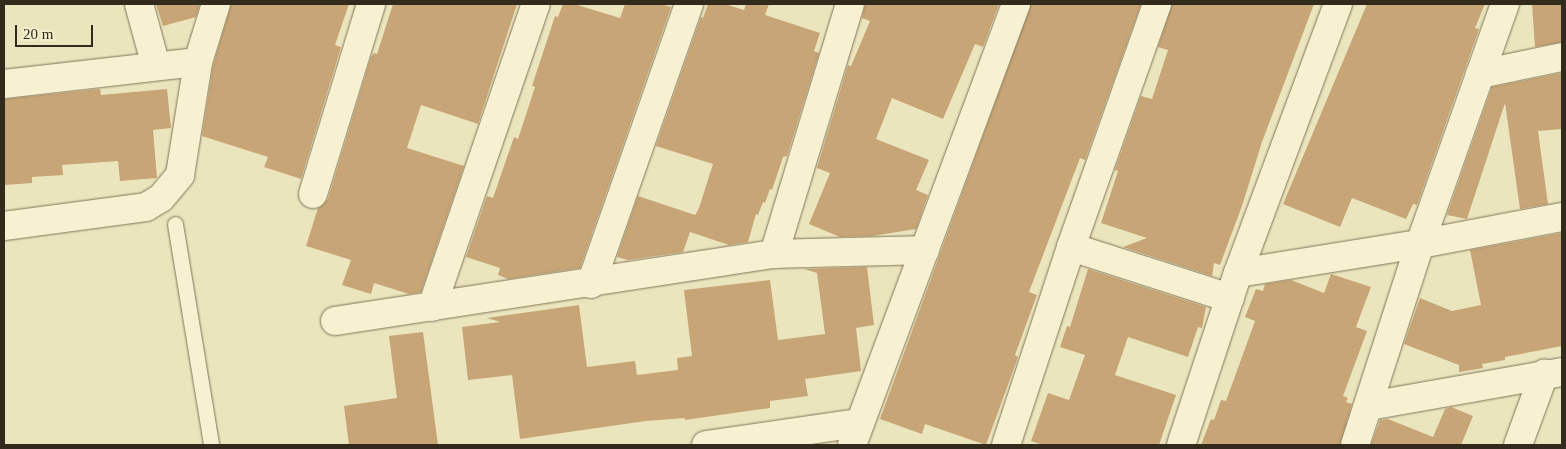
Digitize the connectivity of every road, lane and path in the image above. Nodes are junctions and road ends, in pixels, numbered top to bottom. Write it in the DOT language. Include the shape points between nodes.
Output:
graph roads {
  1 [pos="139,4"];
  2 [pos="216,4"];
  3 [pos="371,4"];
  4 [pos="536,4"];
  5 [pos="689,4"];
  6 [pos="850,4"];
  7 [pos="1016,4"];
  8 [pos="1157,4"];
  9 [pos="1338,4"];
  10 [pos="1505,4"];
  11 [pos="1562,57"];
  12 [pos="198,62"];
  13 [pos="156,66"];
  14 [pos="1480,74"];
  15 [pos="4,84"];
  16 [pos="313,194"];
  17 [pos="1562,216"];
  18 [pos="174,224"];
  19 [pos="4,226"];
  20 [pos="1420,244"];
  21 [pos="1071,247"];
  22 [pos="925,250"];
  23 [pos="774,254"];
  24 [pos="591,284"];
  25 [pos="1234,286"];
  26 [pos="432,307"];
  27 [pos="335,321"];
  28 [pos="1553,373"];
  29 [pos="1368,406"];
  30 [pos="856,434"];
  31 [pos="211,445"];
  32 [pos="706,445"];
  33 [pos="1006,445"];
  34 [pos="1181,445"];
  35 [pos="1355,445"];
  36 [pos="1518,445"];
  1 -- 13 [label="street"];
  2 -- 12 [label="street"];
  3 -- 16 [label="street"];
  4 -- 26 [label="street"];
  5 -- 24 [label="street"];
  6 -- 23 [label="street"];
  7 -- 22 [label="street"];
  8 -- 21 [label="street"];
  9 -- 25 [label="street"];
  10 -- 14 [label="street"];
  11 -- 14 [label="street"];
  12 -- 13 [label="street"];
  12 -- 19 [label="street" via="180,175 161,198 146,207"];
  13 -- 15 [label="street"];
  14 -- 20 [label="street"];
  17 -- 20 [label="street"];
  18 -- 31 [label="lane"];
  20 -- 25 [label="street"];
  20 -- 29 [label="street"];
  21 -- 25 [label="street"];
  21 -- 33 [label="street"];
  22 -- 23 [label="street"];
  22 -- 30 [label="street"];
  23 -- 24 [label="street"];
  24 -- 26 [label="street"];
  25 -- 34 [label="street"];
  26 -- 27 [label="street"];
  28 -- 29 [label="street"];
  28 -- 36 [label="street"];
  29 -- 35 [label="street"];
  30 -- 32 [label="street"];
}
